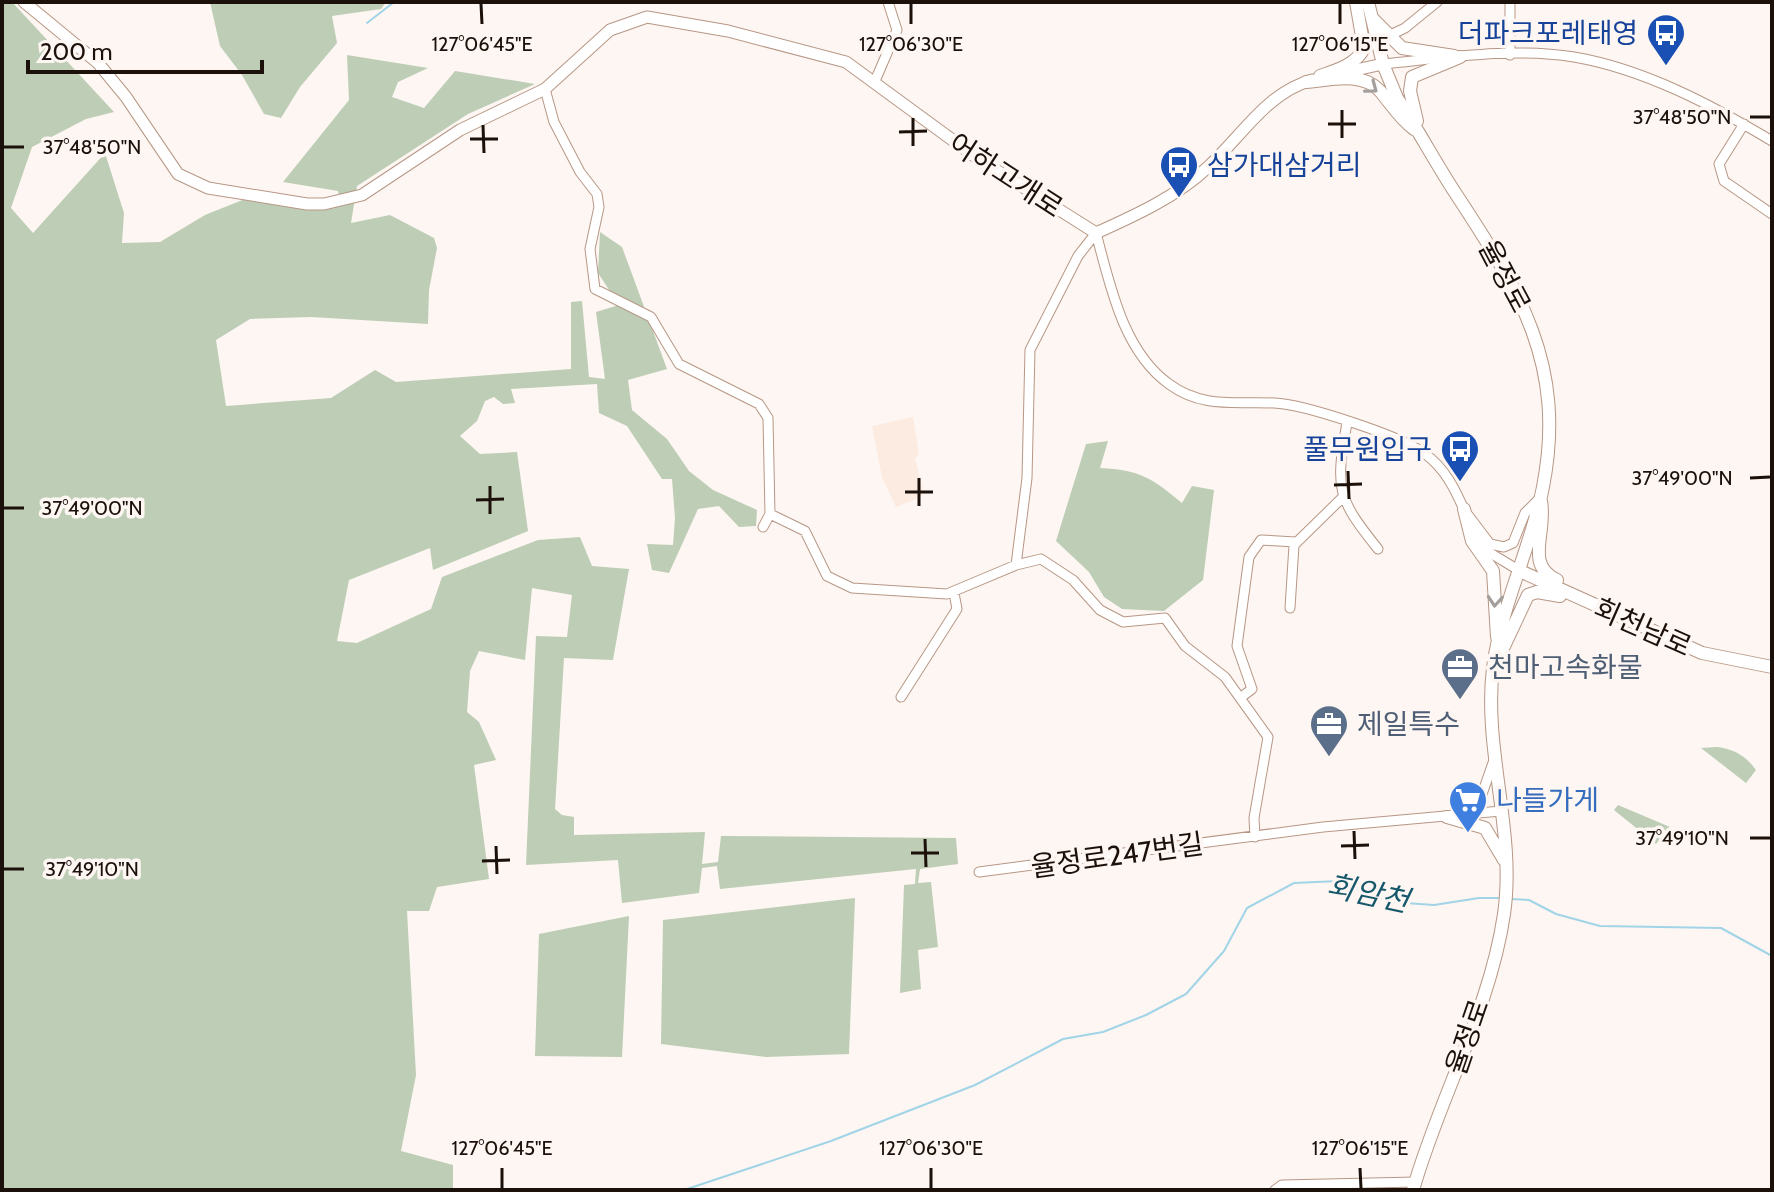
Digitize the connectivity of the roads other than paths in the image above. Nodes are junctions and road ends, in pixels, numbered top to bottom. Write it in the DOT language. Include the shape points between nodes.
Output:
graph roads {
  1 [pos="24,2"];
  2 [pos="888,2"];
  3 [pos="1356,2"];
  4 [pos="1368,2"];
  5 [pos="1437,2"];
  6 [pos="1510,2"];
  7 [pos="1383,38"];
  8 [pos="1510,55"];
  9 [pos="1460,57"];
  10 [pos="1383,64"];
  11 [pos="875,81"];
  12 [pos="1306,82"];
  13 [pos="545,89"];
  14 [pos="1744,124"];
  15 [pos="1421,136"];
  16 [pos="1772,141"];
  17 [pos="1772,214"];
  18 [pos="1096,233"];
  19 [pos="1347,423"];
  20 [pos="1541,497"];
  21 [pos="1342,498"];
  22 [pos="1464,509"];
  23 [pos="770,514"];
  24 [pos="763,527"];
  25 [pos="1296,542"];
  26 [pos="1378,549"];
  27 [pos="1016,565"];
  28 [pos="1520,571"];
  29 [pos="954,593"];
  30 [pos="1581,600"];
  31 [pos="1290,608"];
  32 [pos="1498,644"];
  33 [pos="1493,667"];
  34 [pos="1772,667"];
  35 [pos="901,697"];
  36 [pos="1240,698"];
  37 [pos="1494,760"];
  38 [pos="1501,811"];
  39 [pos="1447,817"];
  40 [pos="1255,837"];
  41 [pos="1506,863"];
  42 [pos="979,872"];
  43 [pos="1414,1186"];
  44 [pos="1275,1190"];
  1 -- 13 [label="street, 어하고개로" via="106,71 178,174 208,188 243,194 307,204 362,195 460,130"];
  2 -- 11 [label="street" via="897,30"];
  3 -- 12 [label="main road" via="1361,55"];
  4 -- 7 [label="main road"];
  5 -- 7 [label="street"];
  6 -- 8 [label="street"];
  7 -- 9 [label="main road" via="1402,48"];
  7 -- 10 [label="main road, 율정로"];
  8 -- 9 [label="street"];
  8 -- 14 [label="street" via="1573,57 1642,74"];
  9 -- 10 [label="street"];
  9 -- 15 [label="main road" via="1412,77 1410,91"];
  10 -- 12 [label="street, 어하고개로"];
  10 -- 15 [label="main road, 율정로"];
  11 -- 13 [label="street, 어하고개로" via="846,62 807,49 647,17 610,30"];
  11 -- 18 [label="street, 어하고개로" via="965,150"];
  12 -- 15 [label="main road, one-way" via="1363,80"];
  12 -- 18 [label="street, 어하고개로" via="1267,106 1181,188"];
  13 -- 23 [label="street" via="554,122 597,194 590,249 595,289 651,317 679,364 759,404 768,418"];
  14 -- 16 [label="street"];
  14 -- 17 [label="street" via="1719,164 1720,174"];
  15 -- 20 [label="main road, 율정로" via="1520,294 1545,369 1552,432"];
  18 -- 19 [label="street" via="1127,332 1168,384 1211,403 1288,404"];
  18 -- 27 [label="street, 어하고개로" via="1078,256 1030,350 1027,478"];
  19 -- 21 [label="street"];
  19 -- 22 [label="street" via="1423,452 1448,477"];
  20 -- 22 [label="street" via="1525,513 1513,543 1504,547 1490,544"];
  20 -- 28 [label="main road, 율정로"];
  20 -- 30 [label="main road" via="1545,520 1540,568"];
  21 -- 25 [label="street"];
  21 -- 26 [label="street"];
  22 -- 28 [label="street" via="1487,551"];
  22 -- 32 [label="main road, one-way" via="1472,541 1493,571"];
  23 -- 24 [label="street"];
  23 -- 29 [label="street" via="805,531 827,576 841,584"];
  25 -- 31 [label="street"];
  25 -- 36 [label="street" via="1261,540 1249,557 1237,649 1251,691"];
  27 -- 29 [label="street"];
  27 -- 36 [label="street" via="1041,559 1073,580 1100,610 1123,622 1165,618 1185,646 1220,672"];
  28 -- 30 [label="main road, 회천남로"];
  28 -- 32 [label="main road, 율정로"];
  29 -- 35 [label="street" via="957,609"];
  30 -- 33 [label="main road" via="1528,595"];
  30 -- 34 [label="main road, 회천남로" via="1702,653"];
  32 -- 33 [label="main road"];
  33 -- 37 [label="main road, 율정로"];
  36 -- 40 [label="street" via="1268,737"];
  37 -- 38 [label="main road, 율정로"];
  37 -- 39 [label="street" via="1475,804"];
  38 -- 39 [label="street, 율정로247번길"];
  38 -- 41 [label="main road, 율정로"];
  39 -- 40 [label="street, 율정로247번길"];
  39 -- 41 [label="main road" via="1485,828"];
  40 -- 42 [label="street, 율정로247번길"];
  41 -- 43 [label="main road, 율정로" via="1504,913 1482,997"];
  43 -- 44 [label="street" via="1282,1185"];
}
